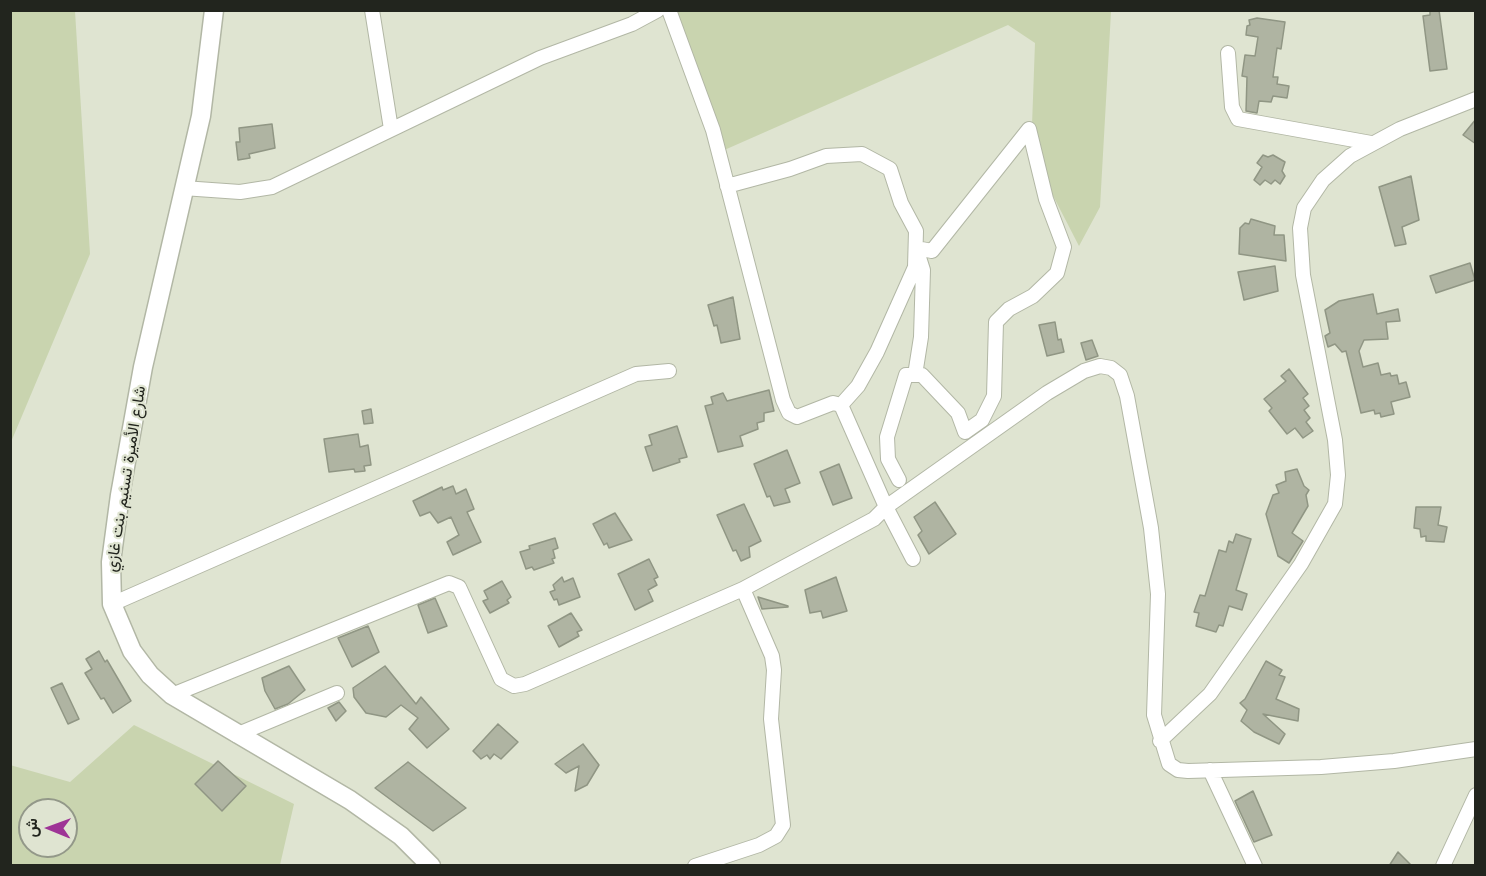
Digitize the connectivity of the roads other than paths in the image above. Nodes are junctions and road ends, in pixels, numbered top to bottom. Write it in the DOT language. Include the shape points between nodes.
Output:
graph roads {
  1 [pos="214,10"];
  2 [pos="372,10"];
  3 [pos="658,10"];
  4 [pos="669,10"];
  5 [pos="1228,53"];
  6 [pos="1476,99"];
  7 [pos="391,129"];
  8 [pos="1371,143"];
  9 [pos="727,186"];
  10 [pos="183,188"];
  11 [pos="916,248"];
  12 [pos="669,370"];
  13 [pos="915,375"];
  14 [pos="841,405"];
  15 [pos="899,480"];
  16 [pos="886,507"];
  17 [pos="913,559"];
  18 [pos="743,589"];
  19 [pos="112,604"];
  20 [pos="337,693"];
  21 [pos="172,695"];
  22 [pos="236,735"];
  23 [pos="1160,741"];
  24 [pos="1476,749"];
  25 [pos="1210,770"];
  26 [pos="1476,795"];
  27 [pos="431,866"];
  28 [pos="695,866"];
  29 [pos="1255,866"];
  30 [pos="1443,866"];
  1 -- 10 [label="main road, شارع الأميرة تسنيم بنت غازي" via="206,87"];
  2 -- 7 [label="street"];
  3 -- 7 [label="street" via="632,24 540,58"];
  4 -- 9 [label="street" via="713,130"];
  5 -- 8 [label="street" via="1232,107 1239,119"];
  6 -- 8 [label="street"];
  7 -- 10 [label="street" via="272,187 240,192"];
  8 -- 23 [label="street" via="1323,180 1304,208 1300,228 1311,324 1335,440 1335,504 1301,564 1210,694"];
  9 -- 11 [label="street" via="826,156 862,154 890,169 916,231"];
  9 -- 14 [label="street" via="789,413 797,417 833,404"];
  10 -- 19 [label="main road, شارع الأميرة تسنيم بنت غازي" via="143,367 120,495 111,562"];
  11 -- 13 [label="street" via="923,270 921,337"];
  11 -- 13 [label="street" via="932,251 1029,129 1046,199 1064,247 1057,273 1034,296 1009,309 996,322 994,396 982,420 965,432 958,413 922,375"];
  11 -- 14 [label="street" via="915,267 877,352 858,386"];
  12 -- 19 [label="street" via="636,374"];
  13 -- 15 [label="street" via="906,375 887,437 888,459"];
  14 -- 16 [label="street"];
  16 -- 17 [label="street"];
  16 -- 18 [label="street" via="874,519"];
  16 -- 23 [label="street" via="1074,376 1100,366 1116,370 1129,405 1156,573 1153,701"];
  18 -- 21 [label="street" via="514,686 501,679 459,587 449,583"];
  18 -- 28 [label="street" via="772,656 771,719 783,825 776,836 759,845"];
  19 -- 21 [label="main road, شارع الأميرة تسنيم بنت غازي" via="132,651"];
  20 -- 22 [label="street"];
  21 -- 22 [label="main road, شارع الأميرة تسنيم بنت غازي"];
  22 -- 27 [label="main road, شارع الأميرة تسنيم بنت غازي" via="350,800 401,836"];
  23 -- 25 [label="street" via="1173,768"];
  24 -- 25 [label="street" via="1355,765"];
  25 -- 29 [label="street"];
  26 -- 30 [label="street"];
}
